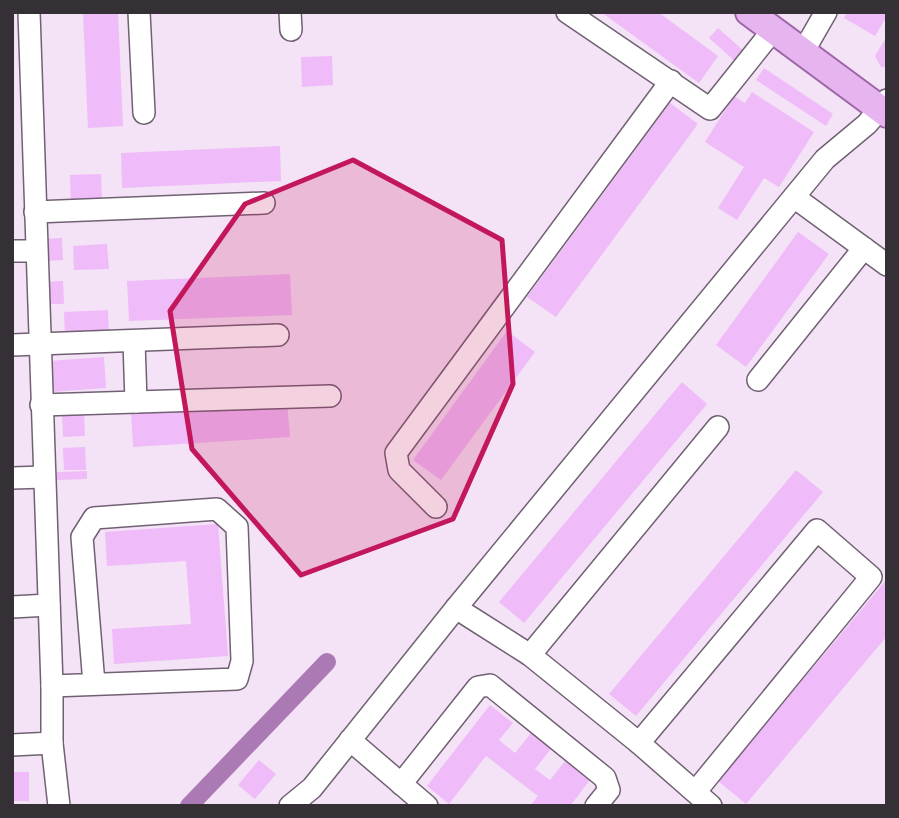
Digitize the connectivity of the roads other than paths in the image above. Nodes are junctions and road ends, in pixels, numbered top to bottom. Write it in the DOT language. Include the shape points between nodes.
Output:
graph roads {
  1 [pos="29,12"];
  2 [pos="139,12"];
  3 [pos="567,12"];
  4 [pos="749,12"];
  5 [pos="826,12"];
  6 [pos="773,30"];
  7 [pos="803,52"];
  8 [pos="671,81"];
  9 [pos="884,107"];
  10 [pos="144,113"];
  11 [pos="794,197"];
  12 [pos="264,203"];
  13 [pos="35,212"];
  14 [pos="864,248"];
  15 [pos="12,251"];
  16 [pos="36,251"];
  17 [pos="887,265"];
  18 [pos="278,335"];
  19 [pos="134,341"];
  20 [pos="39,344"];
  21 [pos="12,345"];
  22 [pos="758,380"];
  23 [pos="330,396"];
  24 [pos="136,402"];
  25 [pos="41,405"];
  26 [pos="718,427"];
  27 [pos="44,477"];
  28 [pos="12,478"];
  29 [pos="436,507"];
  30 [pos="49,605"];
  31 [pos="12,607"];
  32 [pos="456,608"];
  33 [pos="530,655"];
  34 [pos="94,684"];
  35 [pos="52,686"];
  36 [pos="350,740"];
  37 [pos="52,743"];
  38 [pos="639,743"];
  39 [pos="12,745"];
  40 [pos="401,784"];
  41 [pos="704,799"];
  42 [pos="303,802"];
  43 [pos="59,806"];
  44 [pos="427,806"];
  45 [pos="596,806"];
  1 -- 13 [label="lane"];
  2 -- 10 [label="lane"];
  3 -- 8 [label="lane"];
  4 -- 6 [label="main road"];
  5 -- 7 [label="lane"];
  6 -- 7 [label="main road"];
  6 -- 8 [label="lane" via="710,109"];
  7 -- 9 [label="main road"];
  8 -- 29 [label="lane" via="396,453 399,470"];
  9 -- 11 [label="lane" via="825,159"];
  11 -- 14 [label="lane"];
  11 -- 32 [label="lane"];
  12 -- 13 [label="lane"];
  13 -- 16 [label="lane"];
  14 -- 17 [label="lane"];
  14 -- 22 [label="lane"];
  15 -- 16 [label="lane"];
  16 -- 20 [label="lane"];
  18 -- 19 [label="lane"];
  19 -- 20 [label="lane"];
  19 -- 24 [label="lane"];
  20 -- 21 [label="lane"];
  20 -- 25 [label="lane"];
  23 -- 24 [label="lane"];
  24 -- 25 [label="lane"];
  25 -- 27 [label="lane"];
  26 -- 33 [label="lane"];
  27 -- 28 [label="lane"];
  27 -- 30 [label="lane"];
  30 -- 31 [label="lane"];
  30 -- 35 [label="lane"];
  32 -- 33 [label="lane"];
  32 -- 36 [label="lane"];
  33 -- 38 [label="lane"];
  34 -- 34 [label="lane" via="237,679 242,661 237,527 217,509 94,518 82,537"];
  34 -- 35 [label="lane"];
  35 -- 37 [label="lane"];
  36 -- 40 [label="lane"];
  36 -- 42 [label="lane"];
  37 -- 39 [label="lane"];
  37 -- 43 [label="lane"];
  38 -- 41 [label="lane"];
  38 -- 41 [label="lane" via="817,530 871,577"];
  40 -- 44 [label="lane"];
  40 -- 45 [label="lane" via="478,687 490,685 605,778 609,790"];
}
